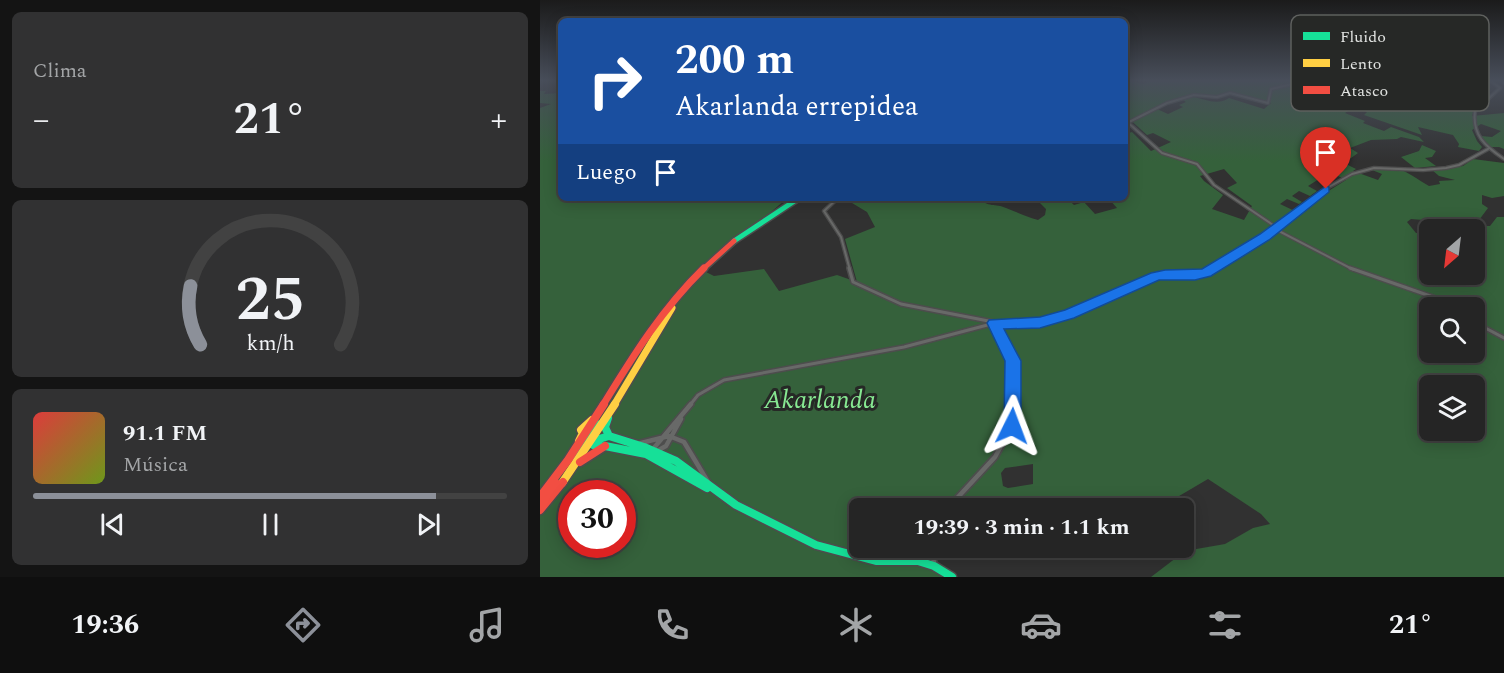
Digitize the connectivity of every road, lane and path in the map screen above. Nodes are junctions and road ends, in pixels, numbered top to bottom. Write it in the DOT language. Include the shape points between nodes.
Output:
graph roads {
  1 [pos="1160,107"];
  2 [pos="1475,111"];
  3 [pos="1128,123"];
  4 [pos="1128,125"];
  5 [pos="1488,149"];
  6 [pos="1504,159"];
  7 [pos="795,201"];
  8 [pos="796,201"];
  9 [pos="835,201"];
  10 [pos="1275,228"];
  11 [pos="1433,297"];
  12 [pos="994,323"];
  13 [pos="1485,328"];
  14 [pos="1504,338"];
  15 [pos="618,382"];
  16 [pos="614,405"];
  17 [pos="683,415"];
  18 [pos="609,436"];
  19 [pos="664,436"];
  20 [pos="672,437"];
  21 [pos="590,441"];
  22 [pos="636,444"];
  23 [pos="605,446"];
  24 [pos="624,447"];
  25 [pos="654,452"];
  26 [pos="685,475"];
  27 [pos="564,480"];
  28 [pos="565,480"];
  29 [pos="710,486"];
  30 [pos="558,488"];
  31 [pos="540,497"];
  32 [pos="957,498"];
  33 [pos="730,501"];
  34 [pos="540,502"];
  35 [pos="540,510"];
  36 [pos="933,558"];
  37 [pos="934,566"];
  38 [pos="952,577"];
  1 -- 3 [label="street"];
  2 -- 5 [label="street" via="1476,134"];
  4 -- 10 [label="street" via="1162,153 1197,164 1214,184"];
  5 -- 6 [label="street"];
  5 -- 10 [label="street" via="1454,167 1360,171 1310,200"];
  7 -- 15 [label="main road" via="741,237 690,284 650,330"];
  8 -- 16 [label="main road" via="739,242 685,292 658,328"];
  9 -- 12 [label="street" via="824,211 841,237 853,282 901,304"];
  10 -- 11 [label="street" via="1343,266"];
  10 -- 12 [label="street" via="1206,273 1165,274 1048,320"];
  12 -- 17 [label="street" via="904,347 724,380 698,395"];
  12 -- 32 [label="street" via="1013,361 1012,426 994,458"];
  13 -- 14 [label="street"];
  15 -- 21 [label="main road"];
  15 -- 31 [label="main road" via="578,448"];
  16 -- 18 [label="main road" via="605,427"];
  16 -- 21 [label="main road"];
  17 -- 19 [label="street"];
  17 -- 20 [label="street"];
  18 -- 21 [label="main road"];
  18 -- 22 [label="main road"];
  19 -- 20 [label="street"];
  19 -- 22 [label="street"];
  19 -- 25 [label="street"];
  20 -- 25 [label="street" via="666,446"];
  20 -- 29 [label="street" via="684,442"];
  21 -- 23 [label="main road"];
  21 -- 27 [label="main road"];
  21 -- 34 [label="main road"];
  22 -- 25 [label="main road"];
  23 -- 24 [label="main road"];
  23 -- 28 [label="main road" via="584,458"];
  24 -- 25 [label="street"];
  24 -- 26 [label="main road"];
  25 -- 26 [label="street"];
  25 -- 29 [label="main road" via="676,461"];
  26 -- 33 [label="main road"];
  29 -- 33 [label="main road"];
  30 -- 35 [label="main road"];
  33 -- 37 [label="main road" via="816,545 876,561 918,561"];
  36 -- 37 [label="street"];
  37 -- 38 [label="main road"];
}
